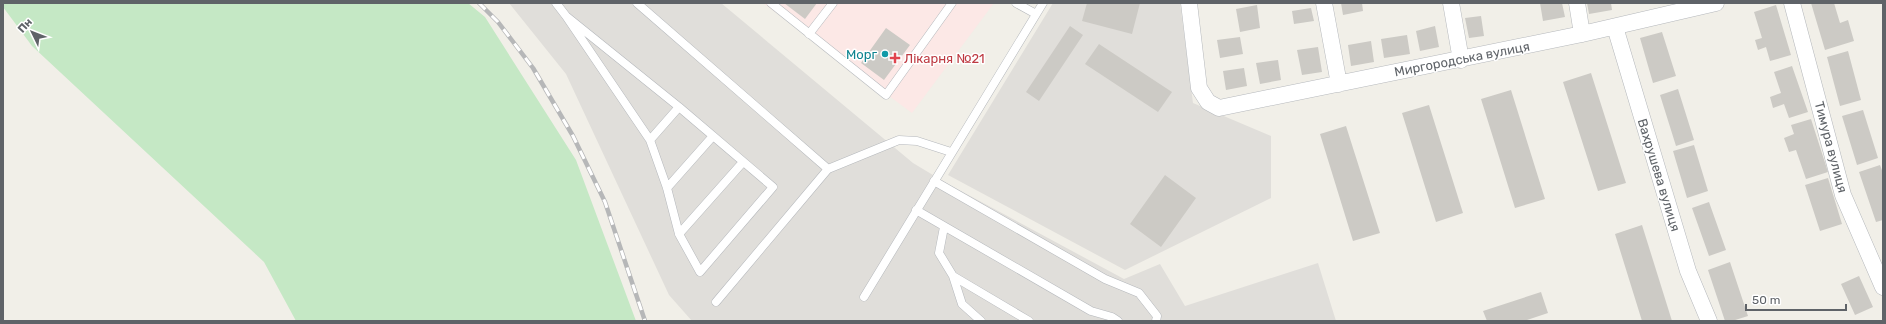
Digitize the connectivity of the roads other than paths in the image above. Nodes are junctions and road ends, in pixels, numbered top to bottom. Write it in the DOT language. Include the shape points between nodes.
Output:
graph roads {
  1 [pos="556,3"];
  2 [pos="637,3"];
  3 [pos="771,3"];
  4 [pos="832,3"];
  5 [pos="952,3"];
  6 [pos="1016,3"];
  7 [pos="1043,3"];
  8 [pos="1189,3"];
  9 [pos="1324,3"];
  10 [pos="1451,3"];
  11 [pos="1577,3"];
  12 [pos="1792,3"];
  13 [pos="1709,4"];
  14 [pos="1036,14"];
  15 [pos="566,16"];
  16 [pos="1615,26"];
  17 [pos="809,34"];
  18 [pos="1582,34"];
  19 [pos="1461,60"];
  20 [pos="1339,84"];
  21 [pos="679,107"];
  22 [pos="713,136"];
  23 [pos="650,140"];
  24 [pos="951,152"];
  25 [pos="743,162"];
  26 [pos="828,169"];
  27 [pos="934,181"];
  28 [pos="667,188"];
  29 [pos="916,210"];
  30 [pos="944,227"];
  31 [pos="679,234"];
  32 [pos="953,276"];
  33 [pos="1883,288"];
  34 [pos="864,297"];
  35 [pos="716,302"];
  36 [pos="981,321"];
  37 [pos="1029,321"];
  38 [pos="1118,321"];
  39 [pos="1156,321"];
  40 [pos="1709,321"];
  1 -- 15 [label="lane"];
  2 -- 26 [label="lane"];
  3 -- 17 [label="lane"];
  4 -- 17 [label="lane"];
  5 -- 17 [label="lane" via="886,95"];
  6 -- 14 [label="lane"];
  7 -- 14 [label="lane"];
  8 -- 20 [label="street, Миргородська вулиця" via="1200,88 1208,102 1219,108"];
  9 -- 20 [label="street"];
  10 -- 19 [label="street"];
  11 -- 18 [label="street"];
  12 -- 33 [label="street, Тимура вулиця" via="1843,195"];
  13 -- 16 [label="street, Миргородська вулиця"];
  14 -- 24 [label="lane"];
  15 -- 21 [label="lane"];
  15 -- 23 [label="lane"];
  16 -- 18 [label="street, Миргородська вулиця"];
  16 -- 40 [label="street, Вахрушева вулиця" via="1688,271"];
  18 -- 19 [label="street, Миргородська вулиця"];
  19 -- 20 [label="street, Миргородська вулиця"];
  21 -- 22 [label="lane"];
  21 -- 23 [label="lane"];
  22 -- 25 [label="lane"];
  22 -- 28 [label="lane"];
  23 -- 28 [label="lane"];
  24 -- 26 [label="lane" via="917,141 899,140"];
  24 -- 27 [label="lane"];
  25 -- 31 [label="lane"];
  25 -- 31 [label="lane" via="773,187 700,272"];
  26 -- 35 [label="lane"];
  27 -- 29 [label="lane"];
  27 -- 39 [label="lane" via="1105,279 1139,293 1158,316"];
  28 -- 31 [label="lane"];
  29 -- 30 [label="lane"];
  29 -- 34 [label="lane"];
  30 -- 32 [label="lane" via="939,252"];
  30 -- 38 [label="lane" via="1091,312"];
  32 -- 36 [label="lane" via="962,304"];
  32 -- 37 [label="lane"];
}
